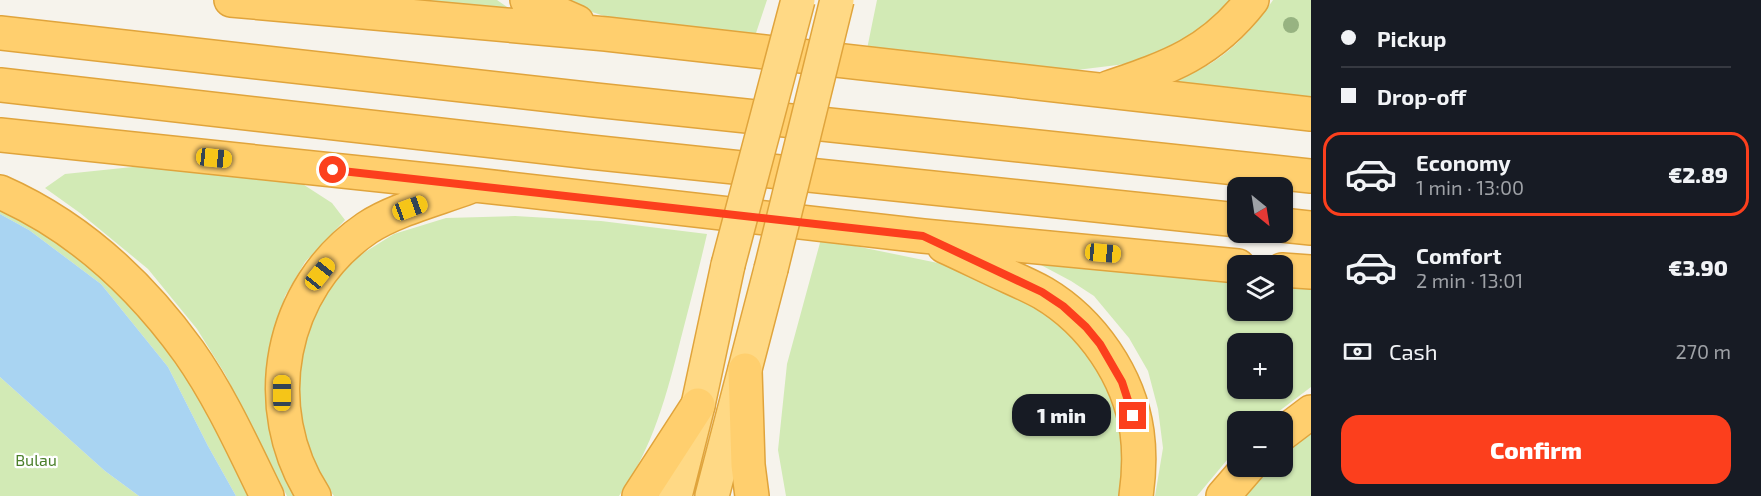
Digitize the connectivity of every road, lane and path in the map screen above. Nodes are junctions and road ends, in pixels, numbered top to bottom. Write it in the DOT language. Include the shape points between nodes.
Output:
graph roads {
  1 [pos="231,0"];
  2 [pos="527,0"];
  3 [pos="798,0"];
  4 [pos="837,0"];
  5 [pos="1252,0"];
  6 [pos="0,33"];
  7 [pos="606,34"];
  8 [pos="0,85"];
  9 [pos="1099,91"];
  10 [pos="1311,114"];
  11 [pos="0,135"];
  12 [pos="1311,176"];
  13 [pos="475,185"];
  14 [pos="0,192"];
  15 [pos="1227,219"];
  16 [pos="1293,226"];
  17 [pos="1311,228"];
  18 [pos="923,236"];
  19 [pos="1227,265"];
  20 [pos="1293,271"];
  21 [pos="1311,272"];
  22 [pos="745,370"];
  23 [pos="698,405"];
  24 [pos="1311,412"];
  25 [pos="1293,426"];
  26 [pos="1239,477"];
  27 [pos="267,496"];
  28 [pos="314,496"];
  29 [pos="639,496"];
  30 [pos="675,496"];
  31 [pos="712,496"];
  32 [pos="752,496"];
  33 [pos="1136,496"];
  34 [pos="1223,496"];
  1 -- 7 [label="highway"];
  2 -- 7 [label="highway"];
  3 -- 23 [label="highway, bridge" via="728,265"];
  4 -- 22 [label="highway, bridge"];
  5 -- 9 [label="highway" via="1205,47 1180,61"];
  6 -- 12 [label="highway"];
  7 -- 9 [label="highway"];
  8 -- 15 [label="highway"];
  9 -- 10 [label="highway"];
  11 -- 13 [label="highway"];
  13 -- 18 [label="highway"];
  13 -- 28 [label="highway" via="368,227 334,256 299,308 286,345 282,393 292,453"];
  14 -- 27 [label="highway" via="89,246 147,299 211,388"];
  16 -- 17 [label="highway"];
  18 -- 19 [label="highway"];
  18 -- 33 [label="highway" via="1042,292 1086,327 1100,344 1122,382 1137,431"];
  20 -- 21 [label="highway"];
  22 -- 31 [label="highway"];
  22 -- 32 [label="highway"];
  23 -- 29 [label="highway"];
  23 -- 30 [label="highway"];
  24 -- 25 [label="highway"];
  26 -- 34 [label="highway"];
}
